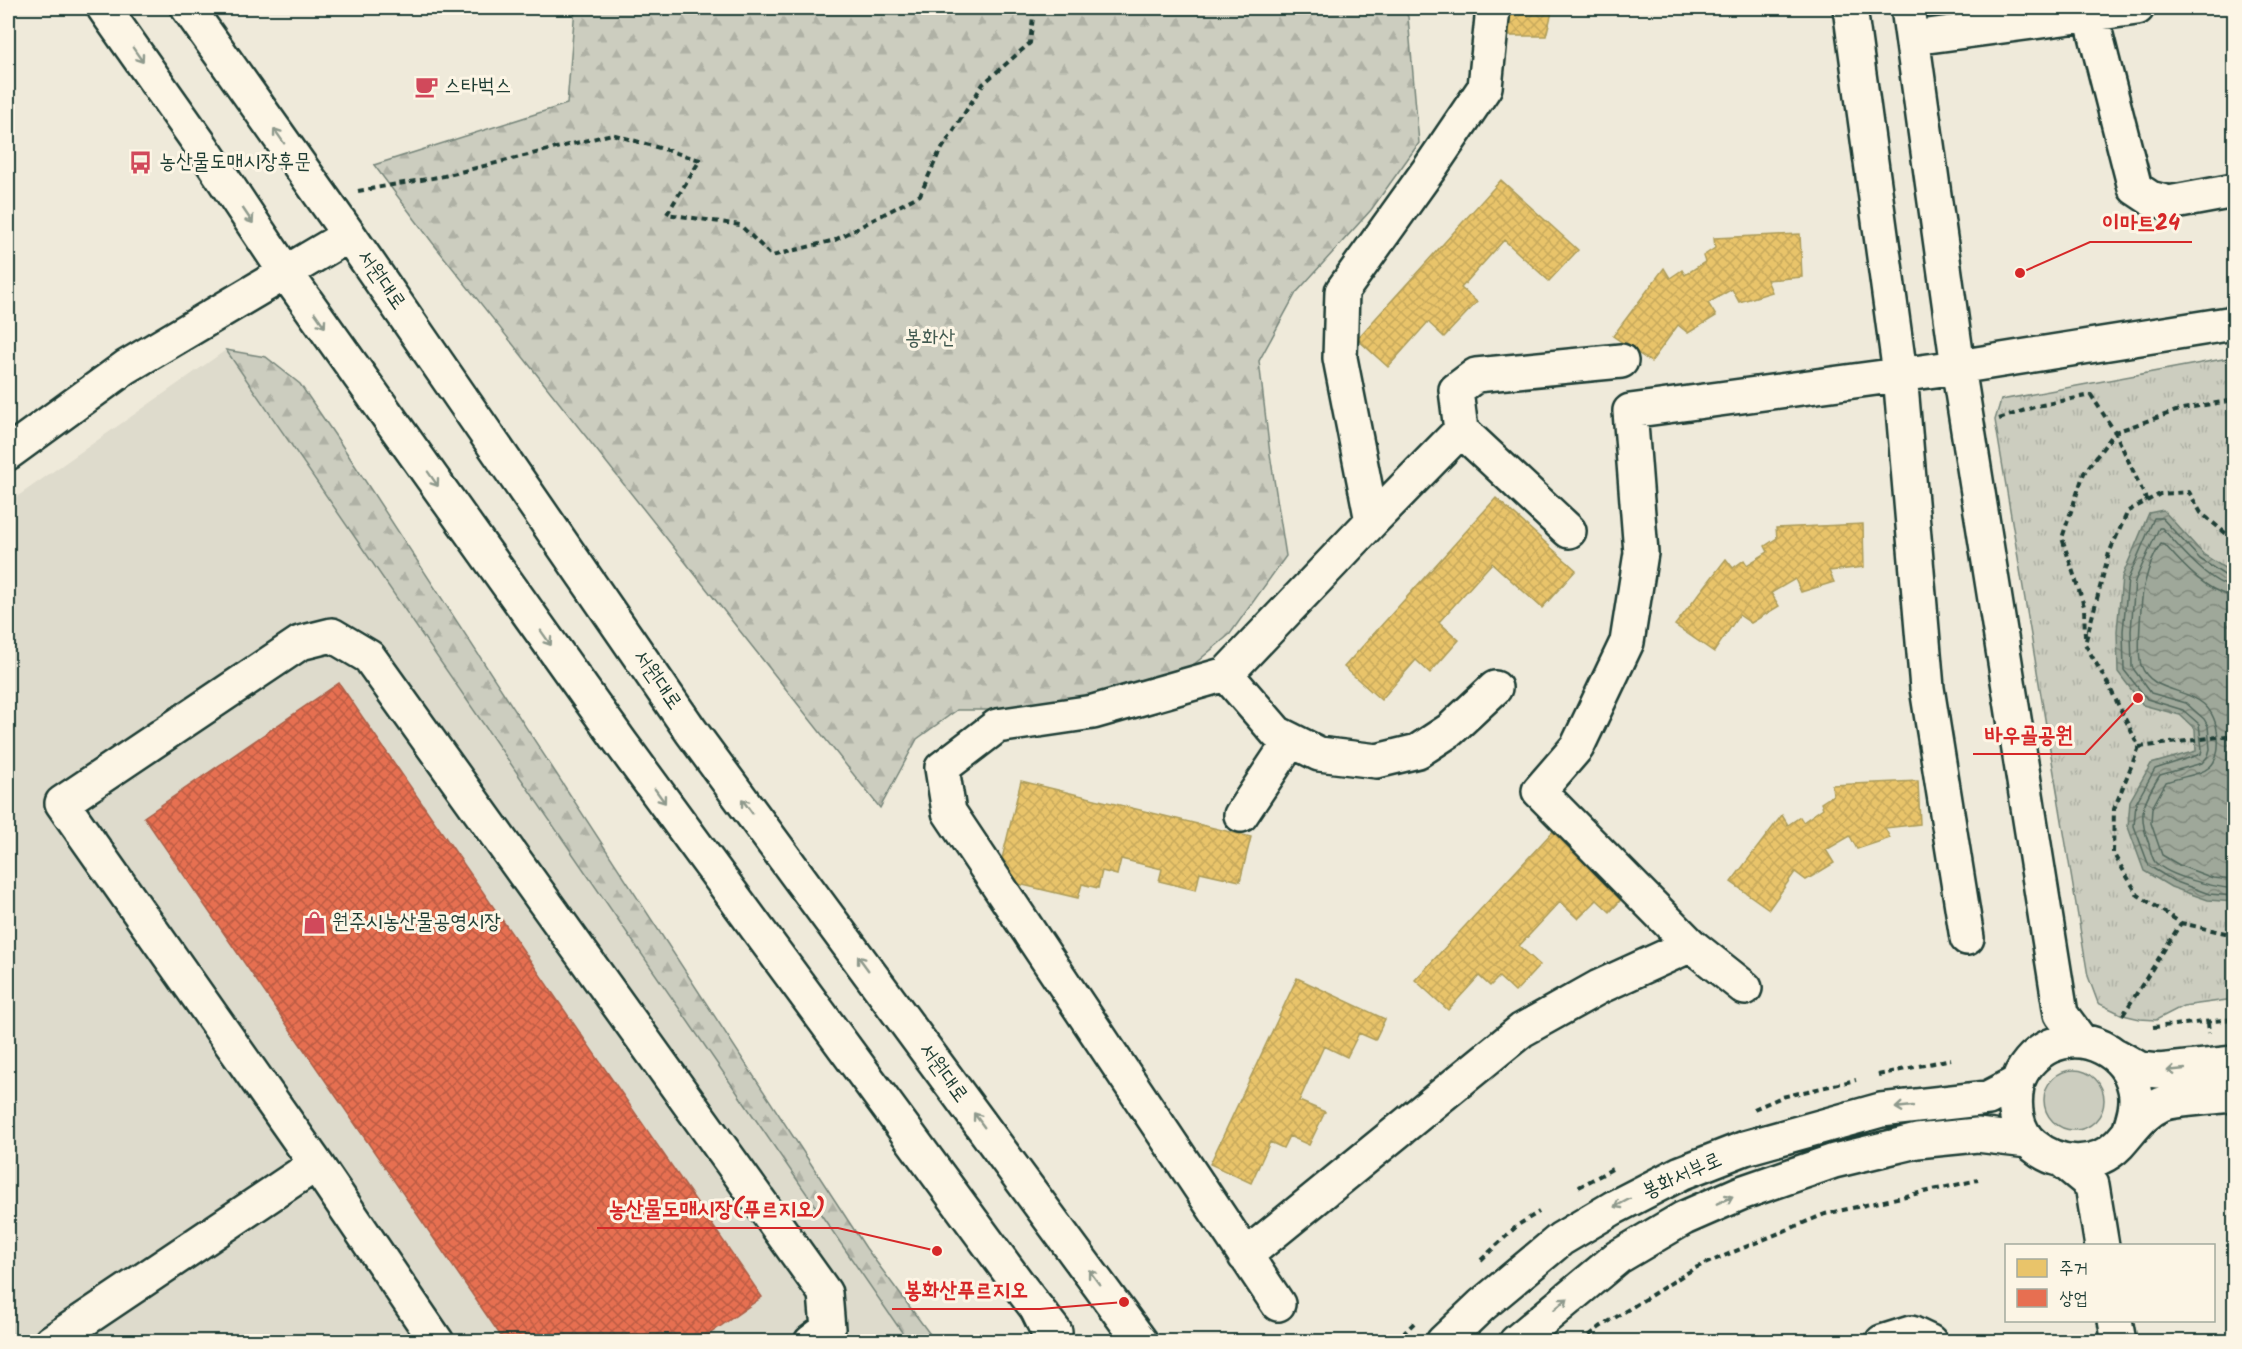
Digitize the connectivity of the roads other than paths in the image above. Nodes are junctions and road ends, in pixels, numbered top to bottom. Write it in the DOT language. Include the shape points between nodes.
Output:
graph roads {
  1 [pos="104,8"];
  2 [pos="188,8"];
  3 [pos="1493,8"];
  4 [pos="1850,8"];
  5 [pos="2137,8"];
  6 [pos="2089,11"];
  7 [pos="1910,23"];
  8 [pos="2235,191"];
  9 [pos="349,235"];
  10 [pos="286,273"];
  11 [pos="2235,323"];
  12 [pos="1621,361"];
  13 [pos="1958,367"];
  14 [pos="1900,374"];
  15 [pos="1461,430"];
  16 [pos="8,453"];
  17 [pos="1372,521"];
  18 [pos="1569,531"];
  19 [pos="1226,674"];
  20 [pos="1495,688"];
  21 [pos="1291,740"];
  22 [pos="1241,815"];
  23 [pos="1967,938"];
  24 [pos="1691,945"];
  25 [pos="1745,988"];
  26 [pos="2061,1014"];
  27 [pos="2081,1041"];
  28 [pos="2042,1050"];
  29 [pos="2117,1056"];
  30 [pos="2235,1063"];
  31 [pos="2017,1083"];
  32 [pos="2235,1095"];
  33 [pos="2125,1137"];
  34 [pos="2028,1141"];
  35 [pos="2063,1161"];
  36 [pos="316,1164"];
  37 [pos="2092,1185"];
  38 [pos="2102,1244"];
  39 [pos="1245,1256"];
  40 [pos="1278,1304"];
  41 [pos="1037,1309"];
  42 [pos="2115,1322"];
  43 [pos="51,1341"];
  44 [pos="437,1341"];
  45 [pos="811,1341"];
  46 [pos="1053,1341"];
  47 [pos="1062,1341"];
  48 [pos="1142,1341"];
  49 [pos="1443,1341"];
  50 [pos="1516,1341"];
  51 [pos="1882,1341"];
  52 [pos="1930,1341"];
  53 [pos="2119,1341"];
  1 -- 10 [label="street, one-way"];
  9 -- 2 [label="street, 서원대로, one-way"];
  3 -- 17 [label="street" via="1485,87 1342,291 1340,358"];
  4 -- 14 [label="street"];
  5 -- 6 [label="street"];
  6 -- 7 [label="street"];
  6 -- 8 [label="street" via="2135,188 2169,204"];
  7 -- 13 [label="street"];
  9 -- 10 [label="street"];
  48 -- 9 [label="street, 서원대로, one-way" via="692,731"];
  10 -- 16 [label="street" via="126,367"];
  10 -- 41 [label="street, one-way" via="621,743"];
  11 -- 13 [label="street"];
  12 -- 15 [label="street" via="1476,375 1456,390"];
  13 -- 14 [label="street"];
  13 -- 26 [label="street"];
  14 -- 23 [label="street" via="1927,688"];
  14 -- 24 [label="street" via="1630,411 1641,553 1627,642 1577,747 1539,791"];
  15 -- 17 [label="street"];
  15 -- 18 [label="street"];
  17 -- 19 [label="street"];
  19 -- 21 [label="street" via="1277,733"];
  19 -- 39 [label="street" via="1094,712 997,726 942,768 949,812"];
  20 -- 21 [label="street" via="1450,730 1418,751 1377,760 1319,754"];
  21 -- 22 [label="street"];
  24 -- 25 [label="street"];
  24 -- 39 [label="street" via="1599,987 1522,1030"];
  26 -- 27 [label="street"];
  26 -- 28 [label="street"];
  27 -- 28 [label="street" via="2060,1042"];
  27 -- 29 [label="street" via="2101,1046"];
  28 -- 31 [label="street" via="2027,1064"];
  30 -- 29 [label="street, one-way" via="2159,1071 2140,1069"];
  29 -- 33 [label="street" via="2130,1072 2136,1090 2136,1110"];
  31 -- 34 [label="street" via="2014,1103 2018,1123"];
  31 -- 49 [label="street, 봉화서부로, one-way" via="1988,1098 1881,1110 1745,1148 1681,1173 1561,1239"];
  32 -- 33 [label="street" via="2163,1104"];
  33 -- 35 [label="street" via="2103,1156 2084,1162"];
  33 -- 37 [label="street"];
  34 -- 35 [label="street" via="2044,1154"];
  50 -- 34 [label="street, 봉화서부로, one-way" via="1618,1257 1684,1218 1741,1193 1834,1161 1917,1141 1977,1135"];
  35 -- 37 [label="street"];
  36 -- 43 [label="street"];
  36 -- 44 [label="street"];
  36 -- 45 [label="street" via="62,803 300,643 332,635 369,657 825,1293 828,1329"];
  37 -- 38 [label="street"];
  39 -- 40 [label="street"];
  41 -- 46 [label="street"];
  41 -- 47 [label="street"];
  42 -- 53 [label="street"];
  51 -- 52 [label="street" via="1911,1333"];
}
